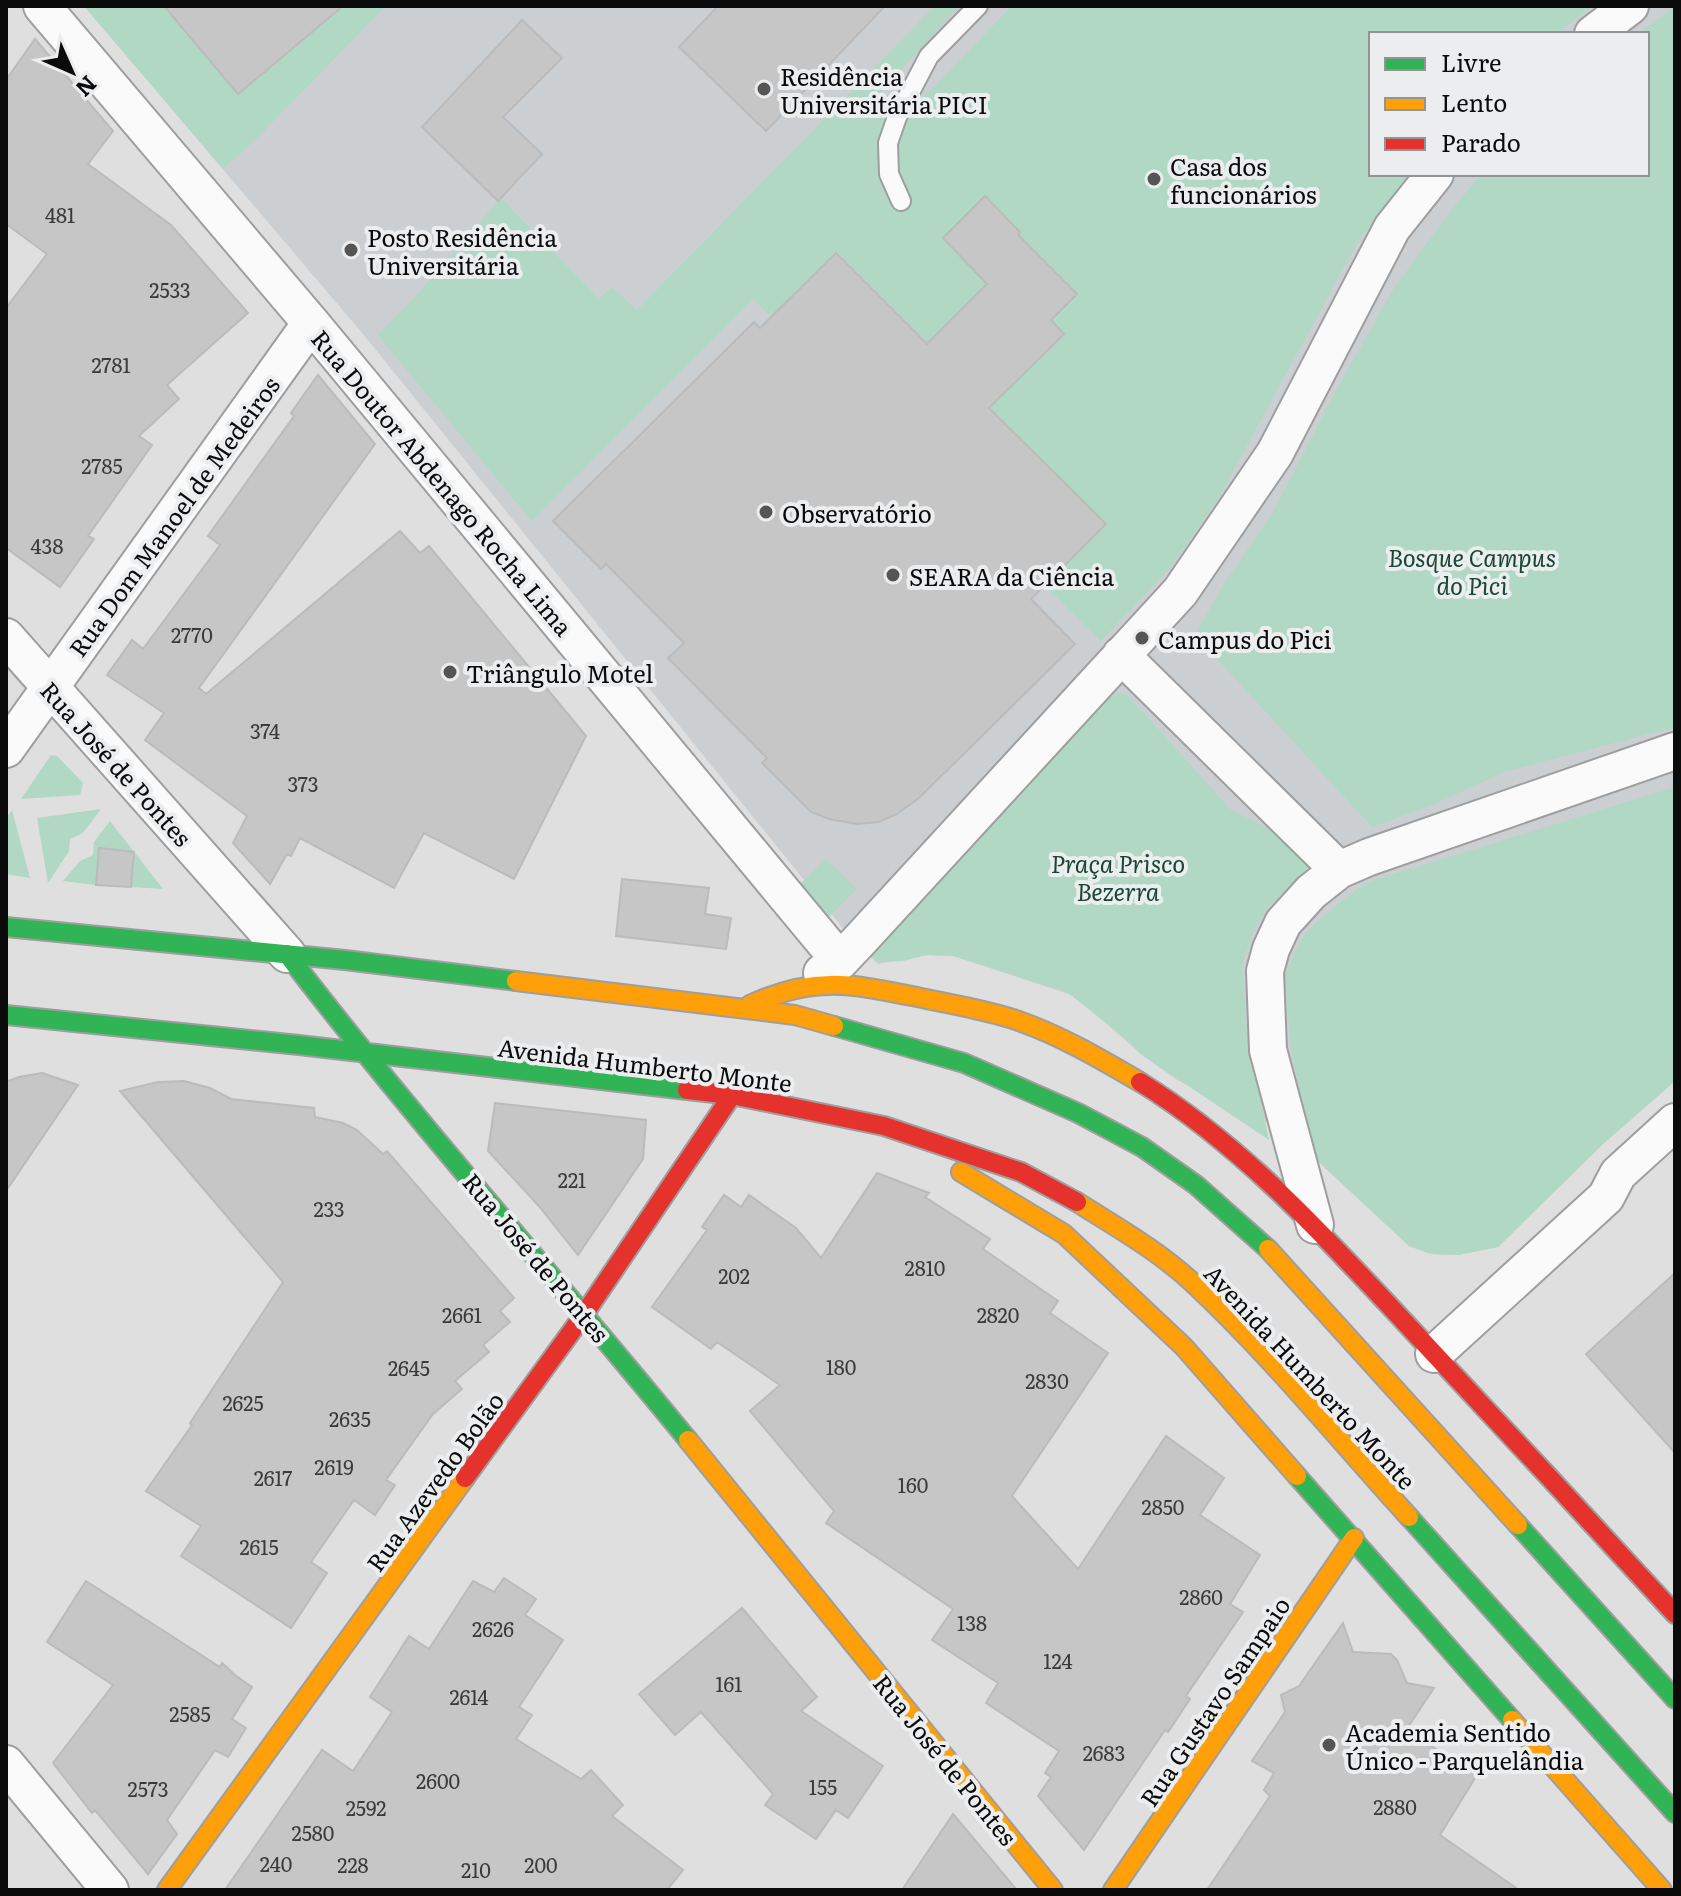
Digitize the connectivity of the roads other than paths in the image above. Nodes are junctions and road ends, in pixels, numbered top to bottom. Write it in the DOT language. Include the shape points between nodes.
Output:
graph roads {
  1 [pos="42,6"];
  2 [pos="978,6"];
  3 [pos="1630,6"];
  4 [pos="1596,32"];
  5 [pos="1433,176"];
  6 [pos="901,201"];
  7 [pos="311,323"];
  8 [pos="6,637"];
  9 [pos="1121,655"];
  10 [pos="50,688"];
  11 [pos="6,749"];
  12 [pos="1675,751"];
  13 [pos="1339,870"];
  14 [pos="6,927"];
  15 [pos="287,954"];
  16 [pos="850,973"];
  17 [pos="802,986"];
  18 [pos="745,1008"];
  19 [pos="6,1015"];
  20 [pos="362,1052"];
  21 [pos="732,1095"];
  22 [pos="1675,1122"];
  23 [pos="884,1126"];
  24 [pos="1675,1151"];
  25 [pos="1606,1197"];
  26 [pos="1315,1225"];
  27 [pos="585,1313"];
  28 [pos="1434,1354"];
  29 [pos="1354,1538"];
  30 [pos="1675,1614"];
  31 [pos="1675,1699"];
  32 [pos="6,1764"];
  33 [pos="1675,1813"];
  34 [pos="110,1890"];
  35 [pos="167,1890"];
  36 [pos="1053,1890"];
  37 [pos="1113,1890"];
  38 [pos="1662,1890"];
  1 -- 7 [label="street, Rua Doutor Abdenago Rocha Lima"];
  2 -- 6 [label="lane" via="929,56 897,117 888,143 889,174"];
  3 -- 4 [label="street"];
  5 -- 9 [label="street" via="1392,228 1267,466 1180,592"];
  7 -- 10 [label="street, Rua Dom Manoel de Medeiros"];
  7 -- 16 [label="street, Rua Doutor Abdenago Rocha Lima"];
  8 -- 10 [label="street, Rua José de Pontes"];
  9 -- 13 [label="street"];
  9 -- 16 [label="street"];
  10 -- 11 [label="street, Rua Dom Manoel de Medeiros"];
  10 -- 15 [label="street, Rua José de Pontes"];
  12 -- 13 [label="street"];
  13 -- 26 [label="street" via="1283,923 1265,971 1268,1050"];
  14 -- 15 [label="main road"];
  15 -- 18 [label="main road"];
  15 -- 20 [label="main road, Rua José de Pontes"];
  16 -- 17 [label="street"];
  16 -- 26 [label="main road" via="1026,1023 1101,1059 1208,1129"];
  17 -- 18 [label="main road"];
  18 -- 31 [label="main road" via="795,1015 964,1063 1078,1113 1142,1147 1196,1185 1274,1255"];
  19 -- 20 [label="main road, Avenida Humberto Monte"];
  20 -- 21 [label="main road, Avenida Humberto Monte"];
  20 -- 27 [label="main road, Rua José de Pontes"];
  21 -- 23 [label="main road, Avenida Humberto Monte"];
  21 -- 27 [label="main road, Rua Azevedo Bolão"];
  22 -- 25 [label="street" via="1618,1174"];
  23 -- 29 [label="main road" via="1064,1234 1184,1347"];
  23 -- 33 [label="main road, Avenida Humberto Monte" via="1021,1172 1074,1200 1191,1281"];
  24 -- 25 [label="street" via="1633,1191"];
  25 -- 28 [label="street"];
  26 -- 28 [label="main road"];
  27 -- 35 [label="main road, Rua Azevedo Bolão"];
  27 -- 36 [label="main road, Rua José de Pontes"];
  28 -- 30 [label="main road"];
  29 -- 37 [label="main road, Rua Gustavo Sampaio"];
  29 -- 38 [label="main road"];
  32 -- 34 [label="street"];
}
